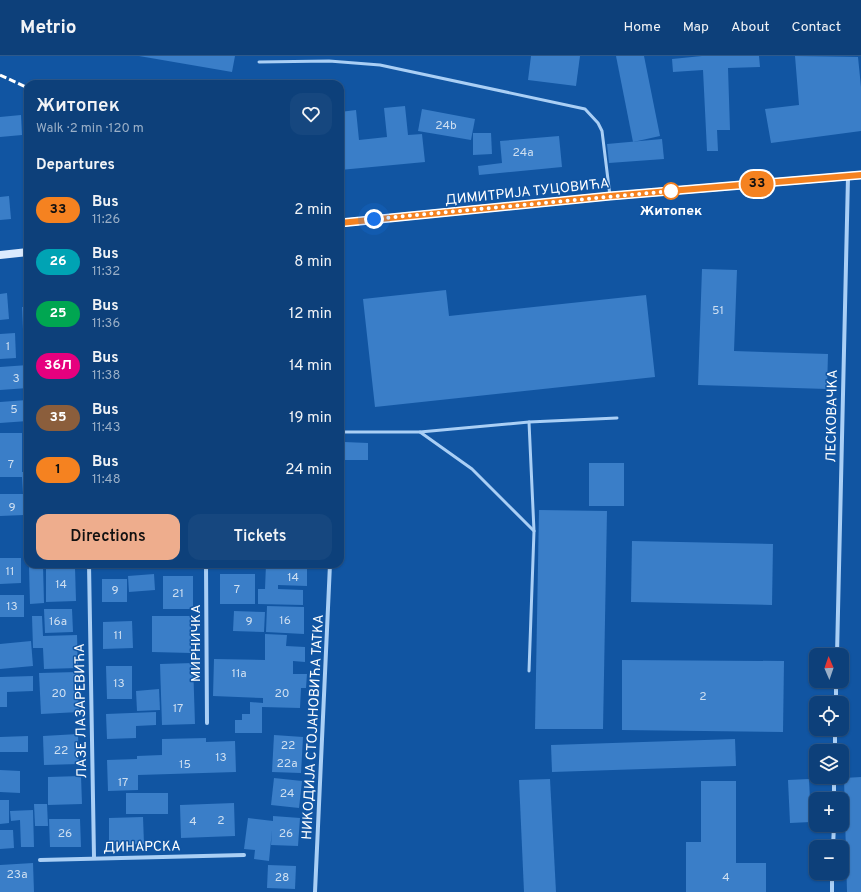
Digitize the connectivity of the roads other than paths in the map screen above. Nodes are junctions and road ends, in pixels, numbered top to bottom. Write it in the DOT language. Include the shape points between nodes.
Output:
graph roads {
  1 [pos="259,62"];
  2 [pos="861,175"];
  3 [pos="848,177"];
  4 [pos="610,196"];
  5 [pos="344,222"];
  6 [pos="24,252"];
  7 [pos="0,255"];
  8 [pos="617,418"];
  9 [pos="529,422"];
  10 [pos="344,432"];
  11 [pos="420,432"];
  12 [pos="534,531"];
  13 [pos="89,568"];
  14 [pos="206,568"];
  15 [pos="330,568"];
  16 [pos="837,648"];
  17 [pos="529,670"];
  18 [pos="207,723"];
  19 [pos="244,855"];
  20 [pos="94,857"];
  21 [pos="40,860"];
  22 [pos="832,880"];
  23 [pos="316,892"];
  24 [pos="832,892"];
  1 -- 4 [label="lane" via="329,61 380,65 585,109 602,131"];
  2 -- 3 [label="main road, ДИМИТРИЈА ТУЦОВИЋА"];
  3 -- 4 [label="main road, ДИМИТРИЈА ТУЦОВИЋА"];
  3 -- 16 [label="street, ЛЕСКОВАЧКА"];
  4 -- 5 [label="main road, ДИМИТРИЈА ТУЦОВИЋА"];
  6 -- 7 [label="main road"];
  8 -- 9 [label="lane"];
  9 -- 11 [label="lane"];
  9 -- 12 [label="lane"];
  10 -- 11 [label="lane"];
  11 -- 12 [label="lane" via="472,469"];
  12 -- 17 [label="lane"];
  13 -- 20 [label="street, ЛАЗЕ ЛАЗАРЕВИЋА"];
  14 -- 18 [label="street, МИРНИЧКА"];
  15 -- 23 [label="street, НИКОДИЈА СТОЈАНОВИЋА ТАТКА"];
  19 -- 20 [label="street, ДИНАРСКА"];
  20 -- 21 [label="street, ДИНАРСКА"];
  22 -- 24 [label="street"];
}
